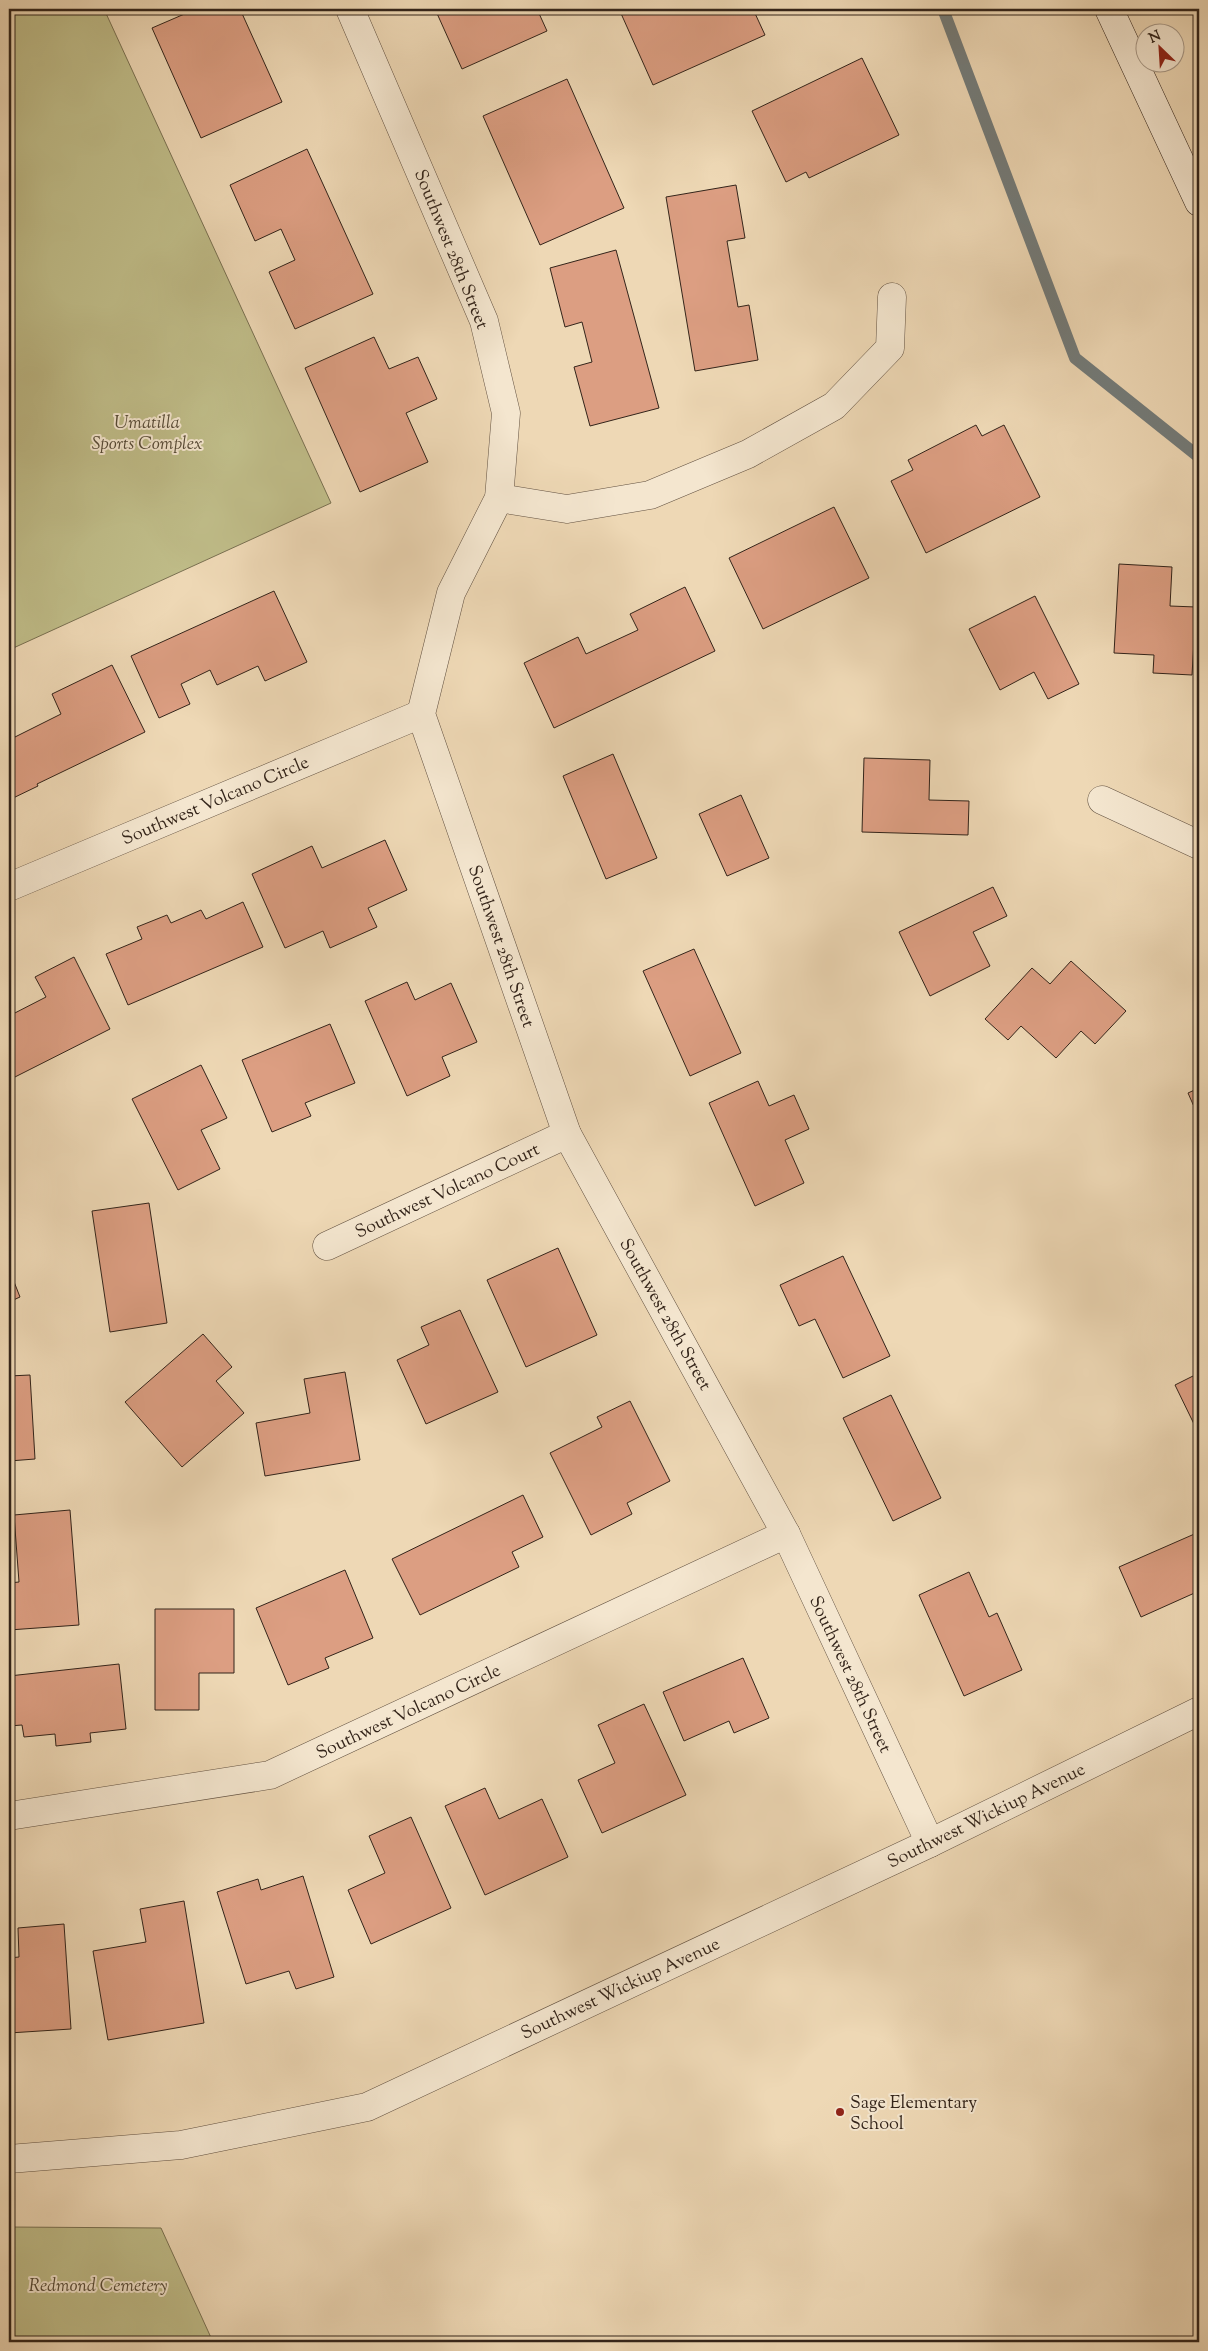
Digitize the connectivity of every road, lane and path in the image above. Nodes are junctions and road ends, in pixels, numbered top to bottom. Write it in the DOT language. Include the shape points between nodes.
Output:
graph roads {
  1 [pos="350,9"];
  2 [pos="1109,9"];
  3 [pos="1199,202"];
  4 [pos="892,297"];
  5 [pos="498,498"];
  6 [pos="421,714"];
  7 [pos="1102,800"];
  8 [pos="1199,845"];
  9 [pos="9,887"];
  10 [pos="567,1134"];
  11 [pos="327,1246"];
  12 [pos="786,1534"];
  13 [pos="1199,1711"];
  14 [pos="9,1816"];
  15 [pos="930,1843"];
  16 [pos="9,2159"];
  1 -- 5 [label="street, Southwest 28th Street" via="484,321 506,414"];
  2 -- 3 [label="street"];
  4 -- 5 [label="street" via="890,348 834,406 748,454 650,496 567,509"];
  5 -- 6 [label="street, Southwest 28th Street" via="451,593"];
  6 -- 9 [label="street, Southwest Volcano Circle"];
  6 -- 10 [label="street, Southwest 28th Street"];
  7 -- 8 [label="street"];
  10 -- 11 [label="street, Southwest Volcano Court"];
  10 -- 12 [label="street, Southwest 28th Street"];
  12 -- 14 [label="street, Southwest Volcano Circle" via="270,1775"];
  12 -- 15 [label="street, Southwest 28th Street"];
  13 -- 15 [label="street, Southwest Wickiup Avenue"];
  15 -- 16 [label="street, Southwest Wickiup Avenue" via="367,2107 181,2145"];
}
